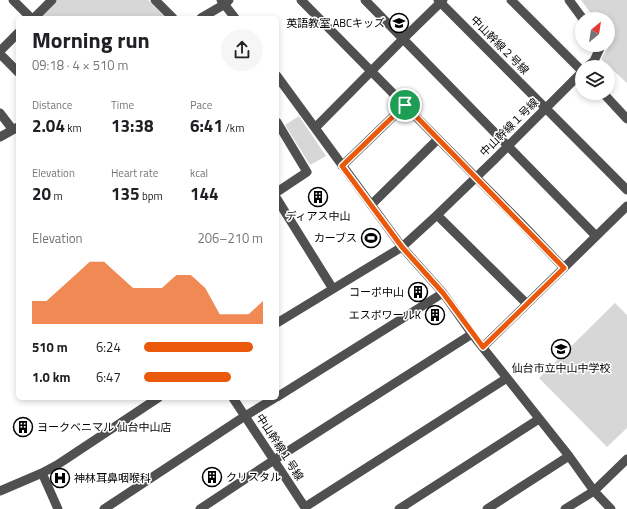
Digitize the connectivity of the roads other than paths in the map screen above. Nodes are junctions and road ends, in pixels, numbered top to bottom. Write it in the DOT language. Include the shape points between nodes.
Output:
graph roads {
  1 [pos="13,0"];
  2 [pos="52,0"];
  3 [pos="155,0"];
  4 [pos="301,0"];
  5 [pos="365,0"];
  6 [pos="510,0"];
  7 [pos="569,0"];
  8 [pos="225,1"];
  9 [pos="441,1"];
  10 [pos="578,12"];
  11 [pos="30,16"];
  12 [pos="34,16"];
  13 [pos="172,16"];
  14 [pos="204,16"];
  15 [pos="234,16"];
  16 [pos="16,35"];
  17 [pos="403,38"];
  18 [pos="0,52"];
  19 [pos="575,64"];
  20 [pos="16,70"];
  21 [pos="371,71"];
  22 [pos="575,78"];
  23 [pos="279,79"];
  24 [pos="609,100"];
  25 [pos="405,105"];
  26 [pos="546,107"];
  27 [pos="0,113"];
  28 [pos="627,119"];
  29 [pos="16,128"];
  30 [pos="315,128"];
  31 [pos="0,137"];
  32 [pos="281,138"];
  33 [pos="438,139"];
  34 [pos="509,146"];
  35 [pos="342,166"];
  36 [pos="475,178"];
  37 [pos="627,190"];
  38 [pos="279,191"];
  39 [pos="279,202"];
  40 [pos="371,205"];
  41 [pos="627,206"];
  42 [pos="437,215"];
  43 [pos="596,236"];
  44 [pos="402,247"];
  45 [pos="564,268"];
  46 [pos="333,289"];
  47 [pos="443,293"];
  48 [pos="527,304"];
  49 [pos="279,322"];
  50 [pos="472,334"];
  51 [pos="483,347"];
  52 [pos="507,378"];
  53 [pos="279,395"];
  54 [pos="155,400"];
  55 [pos="235,400"];
  56 [pos="271,400"];
  57 [pos="245,416"];
  58 [pos="539,419"];
  59 [pos="569,456"];
  60 [pos="627,459"];
  61 [pos="274,460"];
  62 [pos="42,473"];
  63 [pos="0,491"];
  64 [pos="594,491"];
  65 [pos="306,508"];
  66 [pos="58,509"];
  67 [pos="104,509"];
  68 [pos="200,509"];
  69 [pos="398,509"];
  70 [pos="486,509"];
  71 [pos="565,509"];
  72 [pos="611,509"];
  1 -- 11 [label="street"];
  2 -- 12 [label="street"];
  3 -- 13 [label="street"];
  4 -- 21 [label="street"];
  5 -- 17 [label="street"];
  6 -- 19 [label="street"];
  7 -- 10 [label="street"];
  8 -- 14 [label="street"];
  8 -- 15 [label="street"];
  9 -- 17 [label="street"];
  9 -- 26 [label="street, 中山幹線２号線"];
  16 -- 18 [label="street"];
  17 -- 21 [label="street"];
  17 -- 34 [label="street"];
  18 -- 20 [label="street"];
  21 -- 25 [label="street"];
  21 -- 30 [label="street"];
  22 -- 26 [label="street, 中山幹線１号線"];
  23 -- 30 [label="street"];
  24 -- 28 [label="street"];
  25 -- 33 [label="street"];
  25 -- 35 [label="street"];
  26 -- 34 [label="street, 中山幹線１号線"];
  26 -- 37 [label="street, 中山幹線２号線"];
  27 -- 29 [label="street"];
  29 -- 31 [label="street"];
  30 -- 35 [label="street"];
  32 -- 38 [label="street" via="307,172"];
  33 -- 36 [label="street"];
  33 -- 40 [label="street"];
  34 -- 36 [label="street, 中山幹線１号線"];
  34 -- 43 [label="street"];
  35 -- 40 [label="street"];
  36 -- 42 [label="street, 中山幹線１号線"];
  36 -- 45 [label="street"];
  39 -- 46 [label="street"];
  40 -- 44 [label="street"];
  41 -- 43 [label="street"];
  42 -- 44 [label="street, 中山幹線１号線"];
  42 -- 48 [label="street"];
  43 -- 45 [label="street"];
  44 -- 46 [label="street, 中山幹線１号線"];
  44 -- 47 [label="street"];
  45 -- 48 [label="street"];
  46 -- 49 [label="street, 中山幹線１号線"];
  47 -- 50 [label="street"];
  47 -- 53 [label="street"];
  48 -- 51 [label="street"];
  50 -- 51 [label="street"];
  50 -- 61 [label="street"];
  51 -- 52 [label="street"];
  52 -- 58 [label="street"];
  52 -- 65 [label="street"];
  54 -- 62 [label="street"];
  55 -- 57 [label="street, 中山幹線１号線"];
  56 -- 57 [label="street"];
  57 -- 61 [label="street, 中山幹線１号線"];
  57 -- 67 [label="street"];
  58 -- 59 [label="street"];
  58 -- 69 [label="street"];
  59 -- 64 [label="street"];
  59 -- 70 [label="street"];
  60 -- 64 [label="street"];
  61 -- 65 [label="street, 中山幹線１号線"];
  61 -- 68 [label="street"];
  62 -- 63 [label="street"];
  62 -- 66 [label="street"];
  64 -- 71 [label="street"];
  64 -- 72 [label="street"];
}
